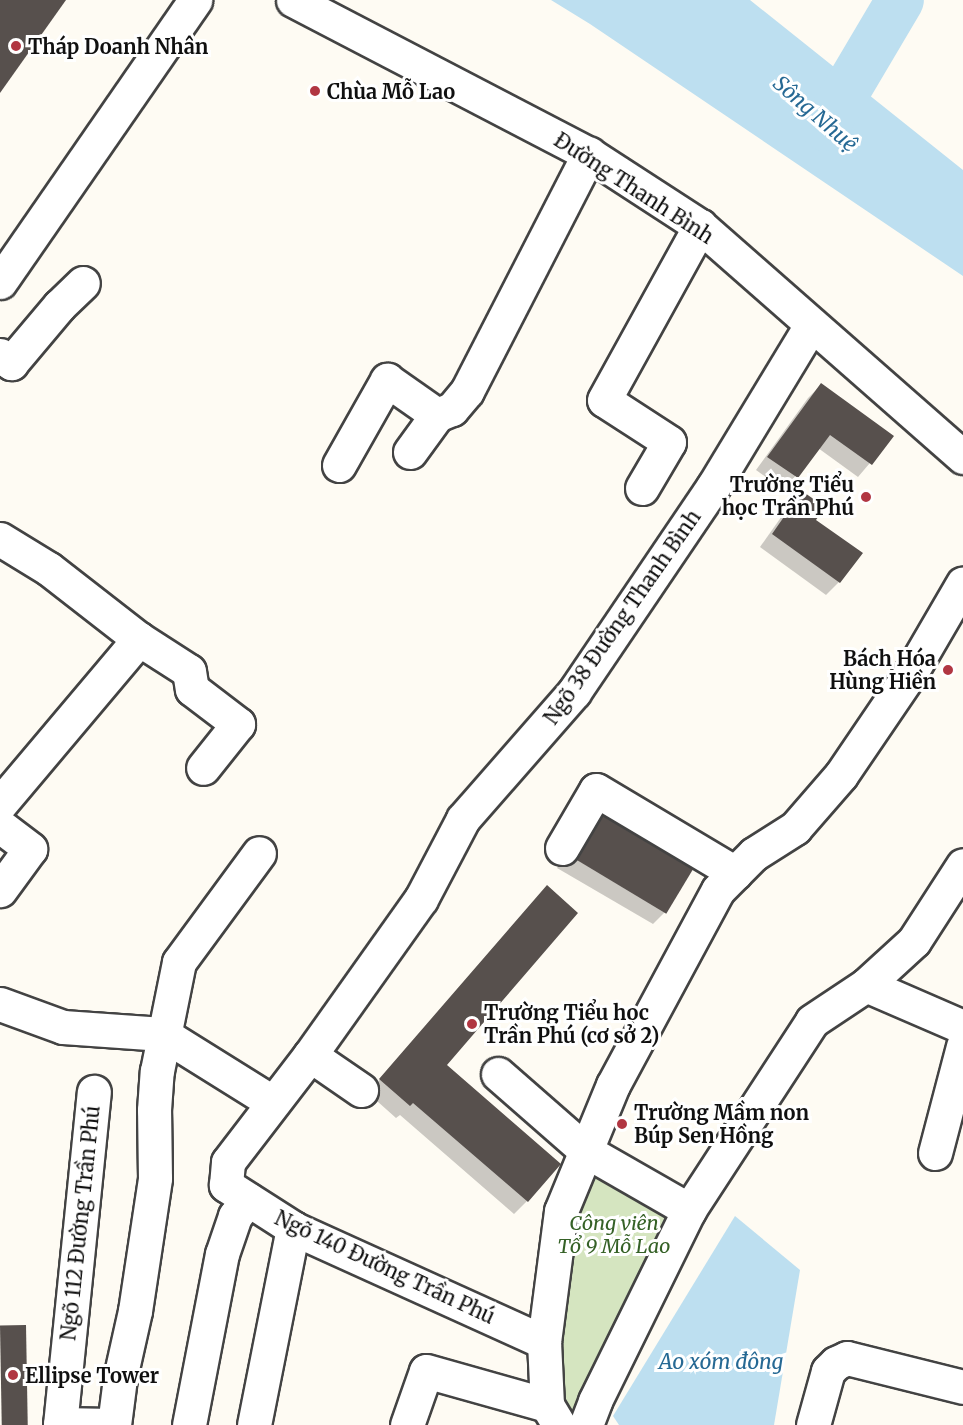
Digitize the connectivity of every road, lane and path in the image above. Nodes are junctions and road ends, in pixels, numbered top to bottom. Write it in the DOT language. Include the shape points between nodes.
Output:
graph roads {
  1 [pos="195,0"];
  2 [pos="293,0"];
  3 [pos="589,154"];
  4 [pos="700,226"];
  5 [pos="0,282"];
  6 [pos="83,283"];
  7 [pos="811,325"];
  8 [pos="6,359"];
  9 [pos="437,415"];
  10 [pos="410,452"];
  11 [pos="963,457"];
  12 [pos="339,465"];
  13 [pos="642,488"];
  14 [pos="0,539"];
  15 [pos="963,583"];
  16 [pos="140,639"];
  17 [pos="203,768"];
  18 [pos="0,804"];
  19 [pos="0,826"];
  20 [pos="562,848"];
  21 [pos="259,853"];
  22 [pos="963,865"];
  23 [pos="735,873"];
  24 [pos="0,890"];
  25 [pos="866,985"];
  26 [pos="0,1004"];
  27 [pos="963,1027"];
  28 [pos="163,1034"];
  29 [pos="963,1046"];
  30 [pos="310,1055"];
  31 [pos="498,1074"];
  32 [pos="361,1090"];
  33 [pos="94,1092"];
  34 [pos="272,1102"];
  35 [pos="586,1151"];
  36 [pos="935,1153"];
  37 [pos="248,1200"];
  38 [pos="689,1210"];
  39 [pos="293,1228"];
  40 [pos="544,1342"];
  41 [pos="963,1387"];
  42 [pos="553,1415"];
  43 [pos="60,1424"];
  44 [pos="99,1425"];
  45 [pos="114,1425"];
  46 [pos="189,1425"];
  47 [pos="254,1425"];
  48 [pos="407,1425"];
  49 [pos="586,1425"];
  50 [pos="813,1425"];
  1 -- 5 [label="street"];
  2 -- 3 [label="street, Đường Thanh Bình"];
  3 -- 4 [label="street, Đường Thanh Bình"];
  3 -- 9 [label="street" via="467,391 452,409"];
  4 -- 7 [label="street, Đường Thanh Bình"];
  4 -- 13 [label="street" via="604,400 669,442"];
  6 -- 8 [label="street"];
  7 -- 11 [label="street, Đường Thanh Bình"];
  7 -- 30 [label="street, Ngõ 38 Đường Thanh Bình" via="713,487 574,692 463,819 421,899"];
  9 -- 10 [label="street"];
  9 -- 12 [label="street" via="387,380"];
  14 -- 16 [label="street" via="49,569"];
  15 -- 23 [label="street" via="913,669 841,775 795,828 754,854"];
  16 -- 17 [label="street" via="189,671 192,689 238,724"];
  16 -- 18 [label="street"];
  19 -- 24 [label="street" via="30,849"];
  20 -- 23 [label="street" via="596,789"];
  21 -- 28 [label="street" via="179,962"];
  22 -- 25 [label="street" via="914,941"];
  23 -- 35 [label="street" via="718,890 675,969 614,1085"];
  25 -- 27 [label="street"];
  25 -- 38 [label="street" via="812,1021"];
  26 -- 28 [label="street" via="63,1026"];
  28 -- 34 [label="street"];
  28 -- 45 [label="street" via="154,1110 155,1178"];
  29 -- 36 [label="street"];
  30 -- 32 [label="street"];
  30 -- 34 [label="street, Ngõ 38 Đường Thanh Bình"];
  31 -- 35 [label="street"];
  33 -- 43 [label="street, Ngõ 112 Đường Trần Phú"];
  34 -- 37 [label="street, Ngõ 140 Đường Trần Phú" via="228,1162 226,1185"];
  35 -- 38 [label="street"];
  35 -- 40 [label="street" via="561,1211"];
  37 -- 39 [label="street, Ngõ 140 Đường Trần Phú"];
  37 -- 46 [label="street" via="235,1216 222,1254"];
  38 -- 49 [label="street"];
  39 -- 40 [label="street, Ngõ 140 Đường Trần Phú"];
  39 -- 47 [label="street"];
  40 -- 42 [label="street"];
  41 -- 50 [label="street" via="847,1358 828,1371"];
  42 -- 48 [label="street" via="426,1371"];
  43 -- 44 [label="street"];
}
